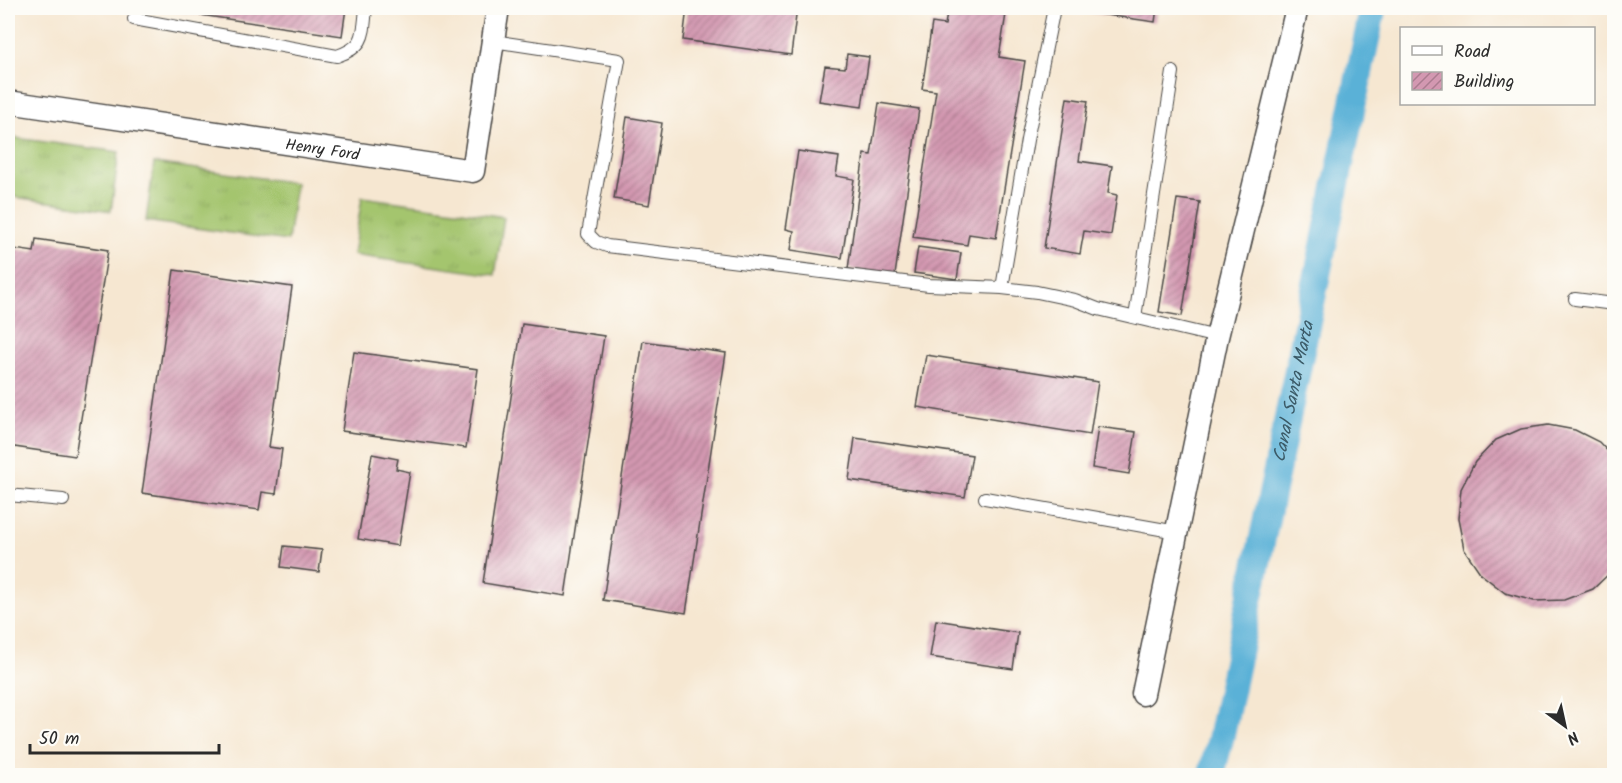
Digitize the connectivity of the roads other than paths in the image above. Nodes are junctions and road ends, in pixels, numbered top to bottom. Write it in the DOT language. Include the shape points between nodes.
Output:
graph roads {
  1 [pos="366,8"];
  2 [pos="498,8"];
  3 [pos="1054,8"];
  4 [pos="1297,8"];
  5 [pos="134,20"];
  6 [pos="493,41"];
  7 [pos="1173,72"];
  8 [pos="8,102"];
  9 [pos="1002,288"];
  10 [pos="1575,298"];
  11 [pos="1614,304"];
  12 [pos="1135,317"];
  13 [pos="1217,337"];
  14 [pos="8,495"];
  15 [pos="985,498"];
  16 [pos="63,500"];
  17 [pos="1177,532"];
  18 [pos="1143,694"];
  1 -- 5 [label="lane" via="362,39 352,51 337,56"];
  2 -- 6 [label="street, Henry Ford"];
  3 -- 9 [label="lane"];
  4 -- 13 [label="street"];
  6 -- 8 [label="street, Henry Ford" via="473,171"];
  6 -- 9 [label="lane" via="619,60 588,234 596,242 929,285"];
  7 -- 12 [label="lane"];
  9 -- 12 [label="lane" via="1037,291"];
  10 -- 11 [label="lane"];
  12 -- 13 [label="lane"];
  13 -- 17 [label="street"];
  14 -- 16 [label="lane"];
  15 -- 17 [label="lane"];
  17 -- 18 [label="street"];
}
